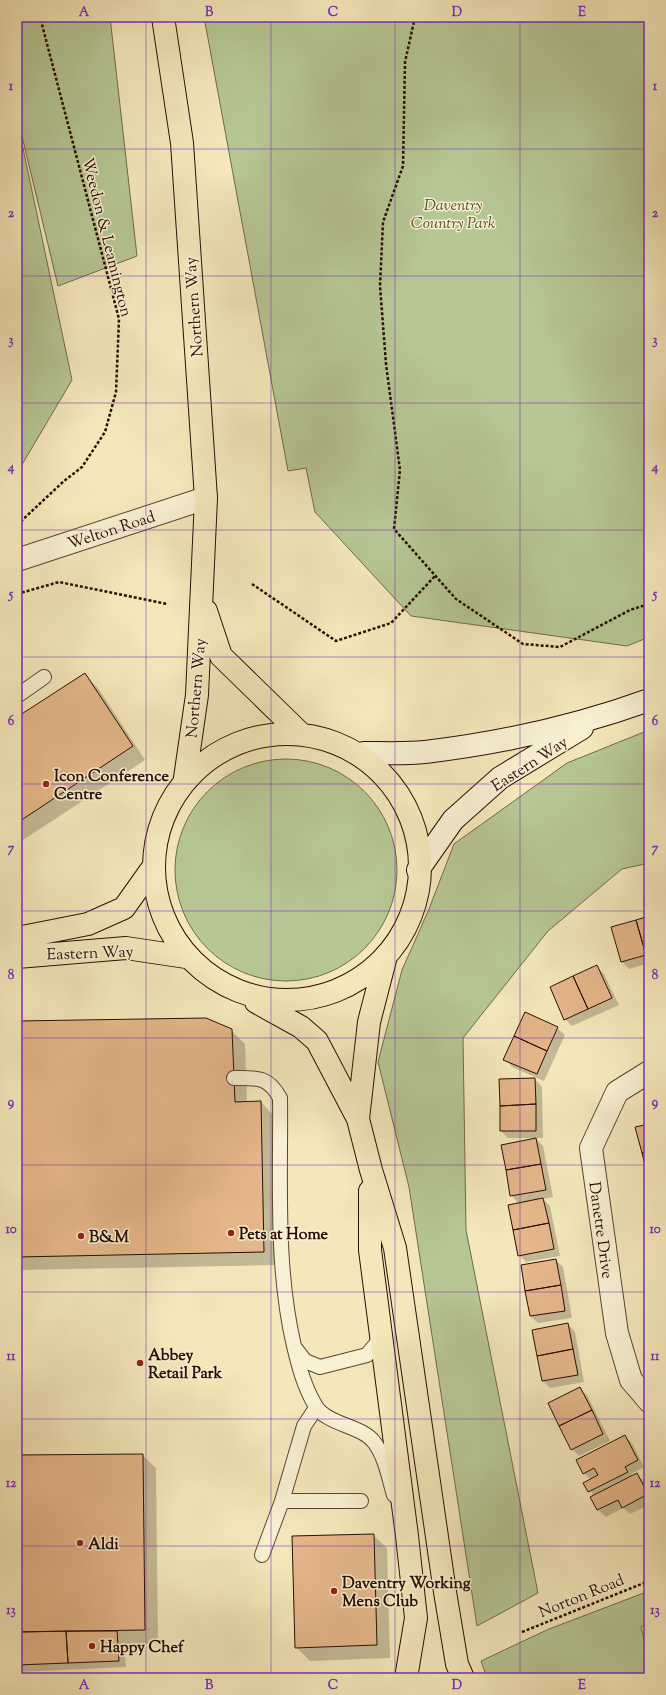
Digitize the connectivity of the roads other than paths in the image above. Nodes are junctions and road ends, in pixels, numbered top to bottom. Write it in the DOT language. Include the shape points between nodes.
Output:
graph roads {
  1 [pos="162,17"];
  2 [pos="206,498"];
  3 [pos="17,560"];
  4 [pos="202,598"];
  5 [pos="44,677"];
  6 [pos="17,696"];
  7 [pos="649,700"];
  8 [pos="600,717"];
  9 [pos="300,733"];
  10 [pos="364,753"];
  11 [pos="185,778"];
  12 [pos="152,870"];
  13 [pos="418,870"];
  14 [pos="17,938"];
  15 [pos="17,957"];
  16 [pos="186,957"];
  17 [pos="385,960"];
  18 [pos="254,1001"];
  19 [pos="649,1072"];
  20 [pos="234,1078"];
  21 [pos="358,1119"];
  22 [pos="371,1170"];
  23 [pos="380,1340"];
  24 [pos="294,1348"];
  25 [pos="649,1401"];
  26 [pos="316,1408"];
  27 [pos="282,1501"];
  28 [pos="361,1501"];
  29 [pos="407,1536"];
  30 [pos="262,1555"];
  31 [pos="406,1678"];
  32 [pos="463,1678"];
  1 -- 2 [label="main road, Northern Way" via="182,143"];
  2 -- 3 [label="street, Welton Road"];
  2 -- 4 [label="main road, Northern Way"];
  4 -- 9 [label="main road, Northern Way" via="222,656"];
  4 -- 11 [label="main road, Northern Way" via="197,695"];
  5 -- 6 [label="lane"];
  7 -- 8 [label="street, Eastern Way"];
  8 -- 10 [label="street, Eastern Way" via="544,731 424,752"];
  8 -- 13 [label="street, Eastern Way" via="500,778 453,820"];
  9 -- 10 [label="main road" via="331,739"];
  9 -- 11 [label="main road" via="240,741 221,751"];
  10 -- 13 [label="main road" via="386,775 414,826"];
  11 -- 12 [label="main road" via="162,824"];
  12 -- 14 [label="main road, Eastern Way" via="124,908 88,924"];
  12 -- 16 [label="main road" via="162,912"];
  13 -- 17 [label="main road" via="414,909"];
  15 -- 16 [label="main road, Eastern Way" via="126,948"];
  16 -- 18 [label="main road" via="230,992"];
  17 -- 18 [label="main road" via="340,990 305,1002"];
  17 -- 21 [label="main road" via="369,1022"];
  18 -- 21 [label="main road" via="301,1027 317,1040"];
  19 -- 25 [label="street, Danetre Drive" via="617,1092 592,1148 617,1333 631,1380"];
  20 -- 24 [label="lane" via="258,1078 274,1085 280,1098 282,1280"];
  21 -- 22 [label="main road"];
  22 -- 23 [label="main road" via="370,1250"];
  22 -- 32 [label="main road" via="395,1248 445,1592 457,1664"];
  23 -- 24 [label="lane" via="367,1355 320,1367 305,1361"];
  23 -- 29 [label="main road"];
  24 -- 26 [label="lane" via="302,1382"];
  26 -- 27 [label="lane" via="304,1426"];
  26 -- 29 [label="lane" via="335,1422 373,1440 381,1453"];
  27 -- 28 [label="lane"];
  27 -- 30 [label="lane"];
  29 -- 31 [label="main road" via="416,1618"];
}
